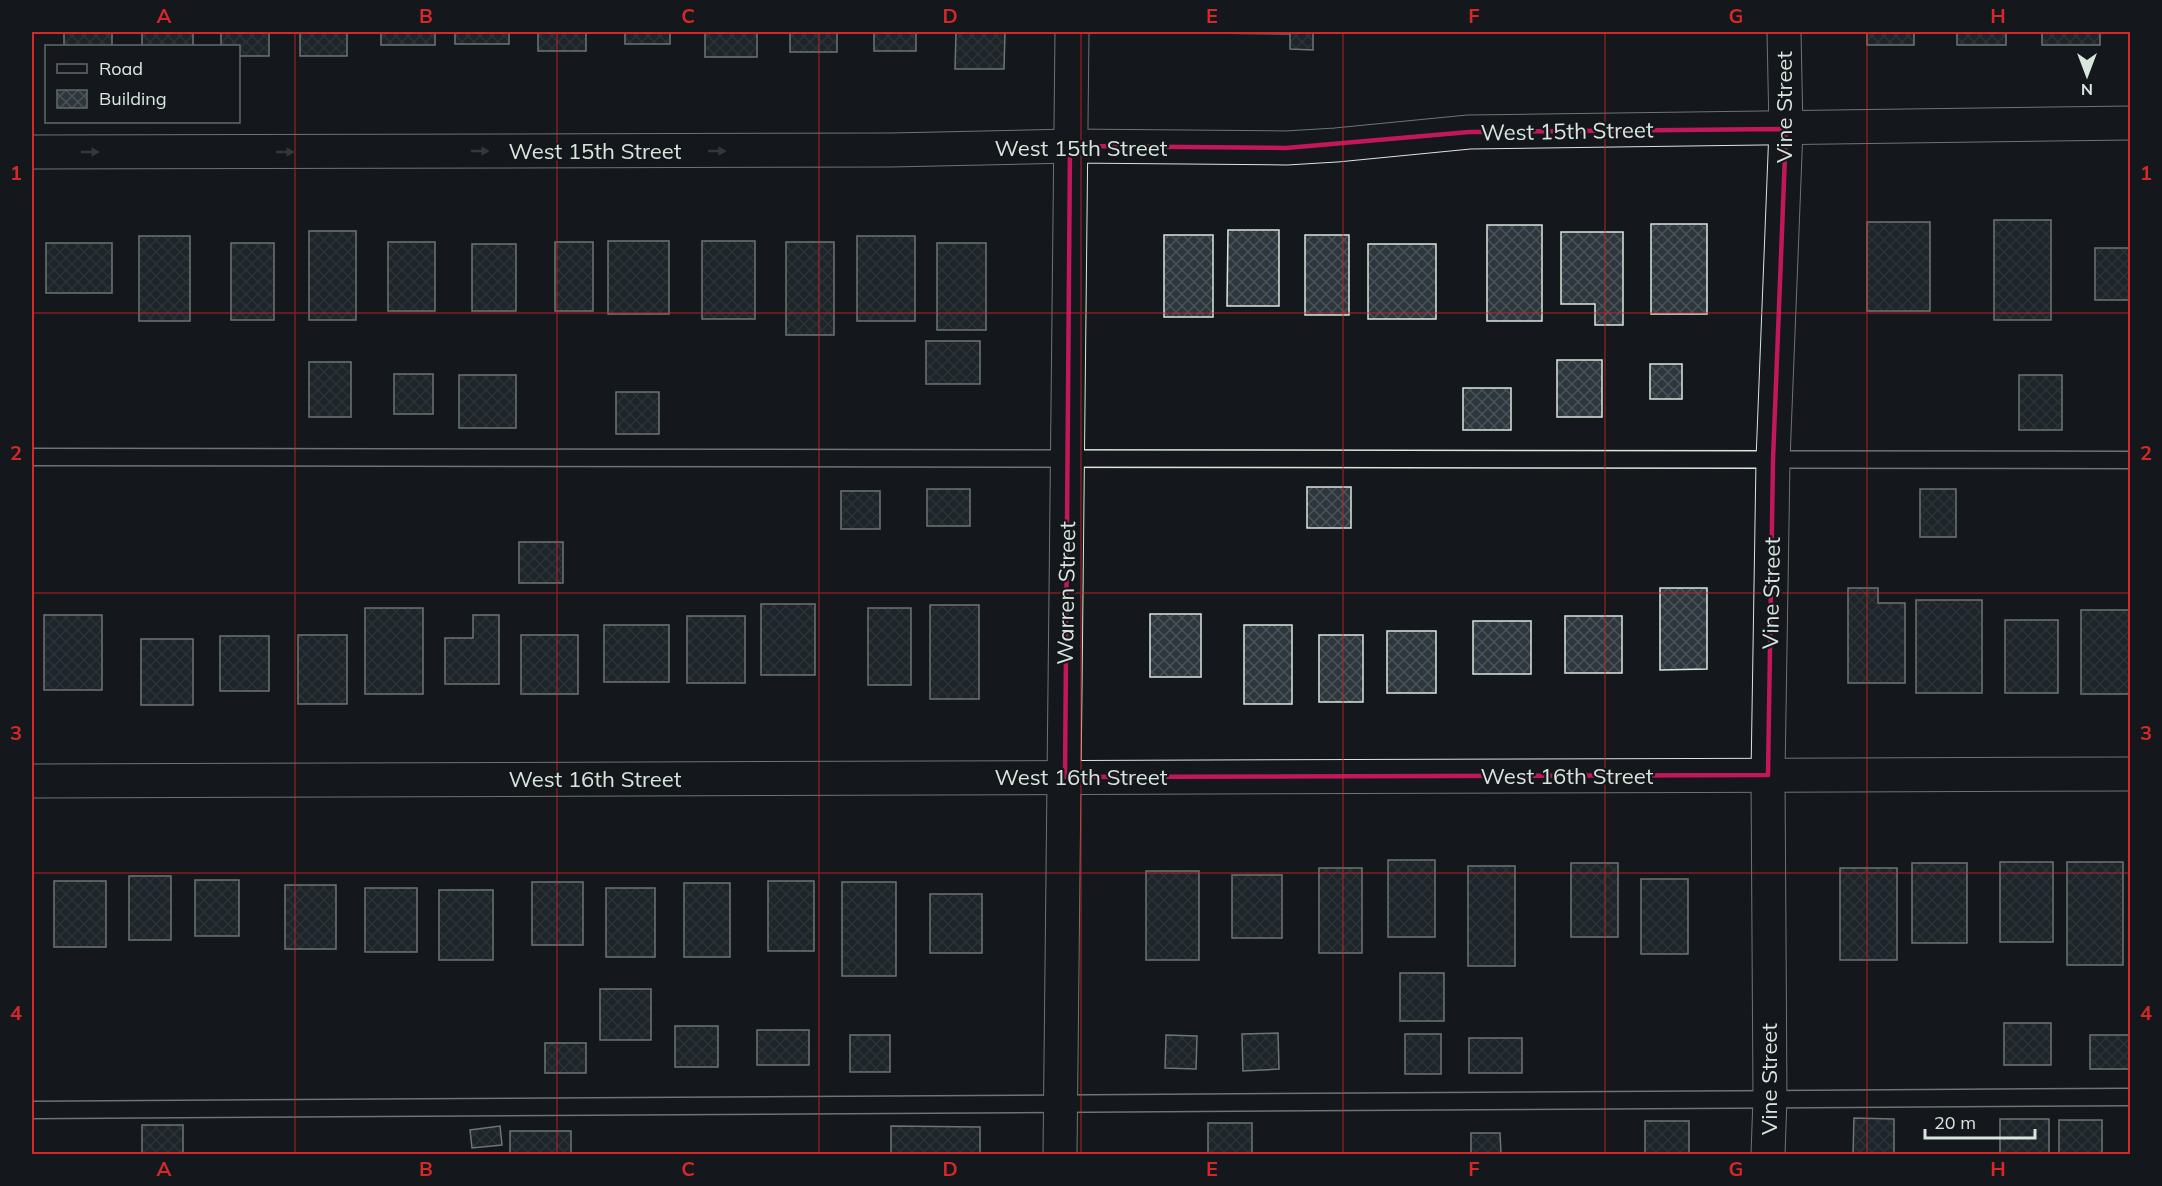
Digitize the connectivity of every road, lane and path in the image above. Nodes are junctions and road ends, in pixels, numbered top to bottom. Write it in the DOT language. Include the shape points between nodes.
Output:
graph roads {
  1 [pos="1072,32"];
  2 [pos="1784,32"];
  3 [pos="2130,123"];
  4 [pos="1786,129"];
  5 [pos="1071,146"];
  6 [pos="32,152"];
  7 [pos="32,457"];
  8 [pos="1068,458"];
  9 [pos="1773,460"];
  10 [pos="2130,460"];
  11 [pos="2130,774"];
  12 [pos="1768,775"];
  13 [pos="1065,777"];
  14 [pos="32,781"];
  15 [pos="2130,1097"];
  16 [pos="1770,1099"];
  17 [pos="1061,1104"];
  18 [pos="32,1110"];
  19 [pos="1060,1155"];
  20 [pos="1768,1155"];
  1 -- 5 [label="street, Warren Street"];
  2 -- 4 [label="street, Vine Street"];
  3 -- 4 [label="street, West 15th Street"];
  4 -- 5 [label="street, West 15th Street" via="1469,132 1286,148"];
  4 -- 9 [label="street, Vine Street"];
  6 -- 5 [label="street, West 15th Street, one-way"];
  5 -- 8 [label="street, Warren Street"];
  7 -- 8 [label="lane"];
  8 -- 9 [label="lane"];
  8 -- 13 [label="street, Warren Street"];
  9 -- 10 [label="lane"];
  9 -- 12 [label="street, Vine Street"];
  11 -- 12 [label="street, West 16th Street"];
  12 -- 13 [label="street, West 16th Street"];
  12 -- 16 [label="street, Vine Street"];
  13 -- 14 [label="street, West 16th Street"];
  13 -- 17 [label="street, Warren Street"];
  15 -- 16 [label="lane"];
  16 -- 17 [label="lane"];
  16 -- 20 [label="street, Vine Street"];
  17 -- 18 [label="lane"];
  17 -- 19 [label="street, Warren Street"];
}
